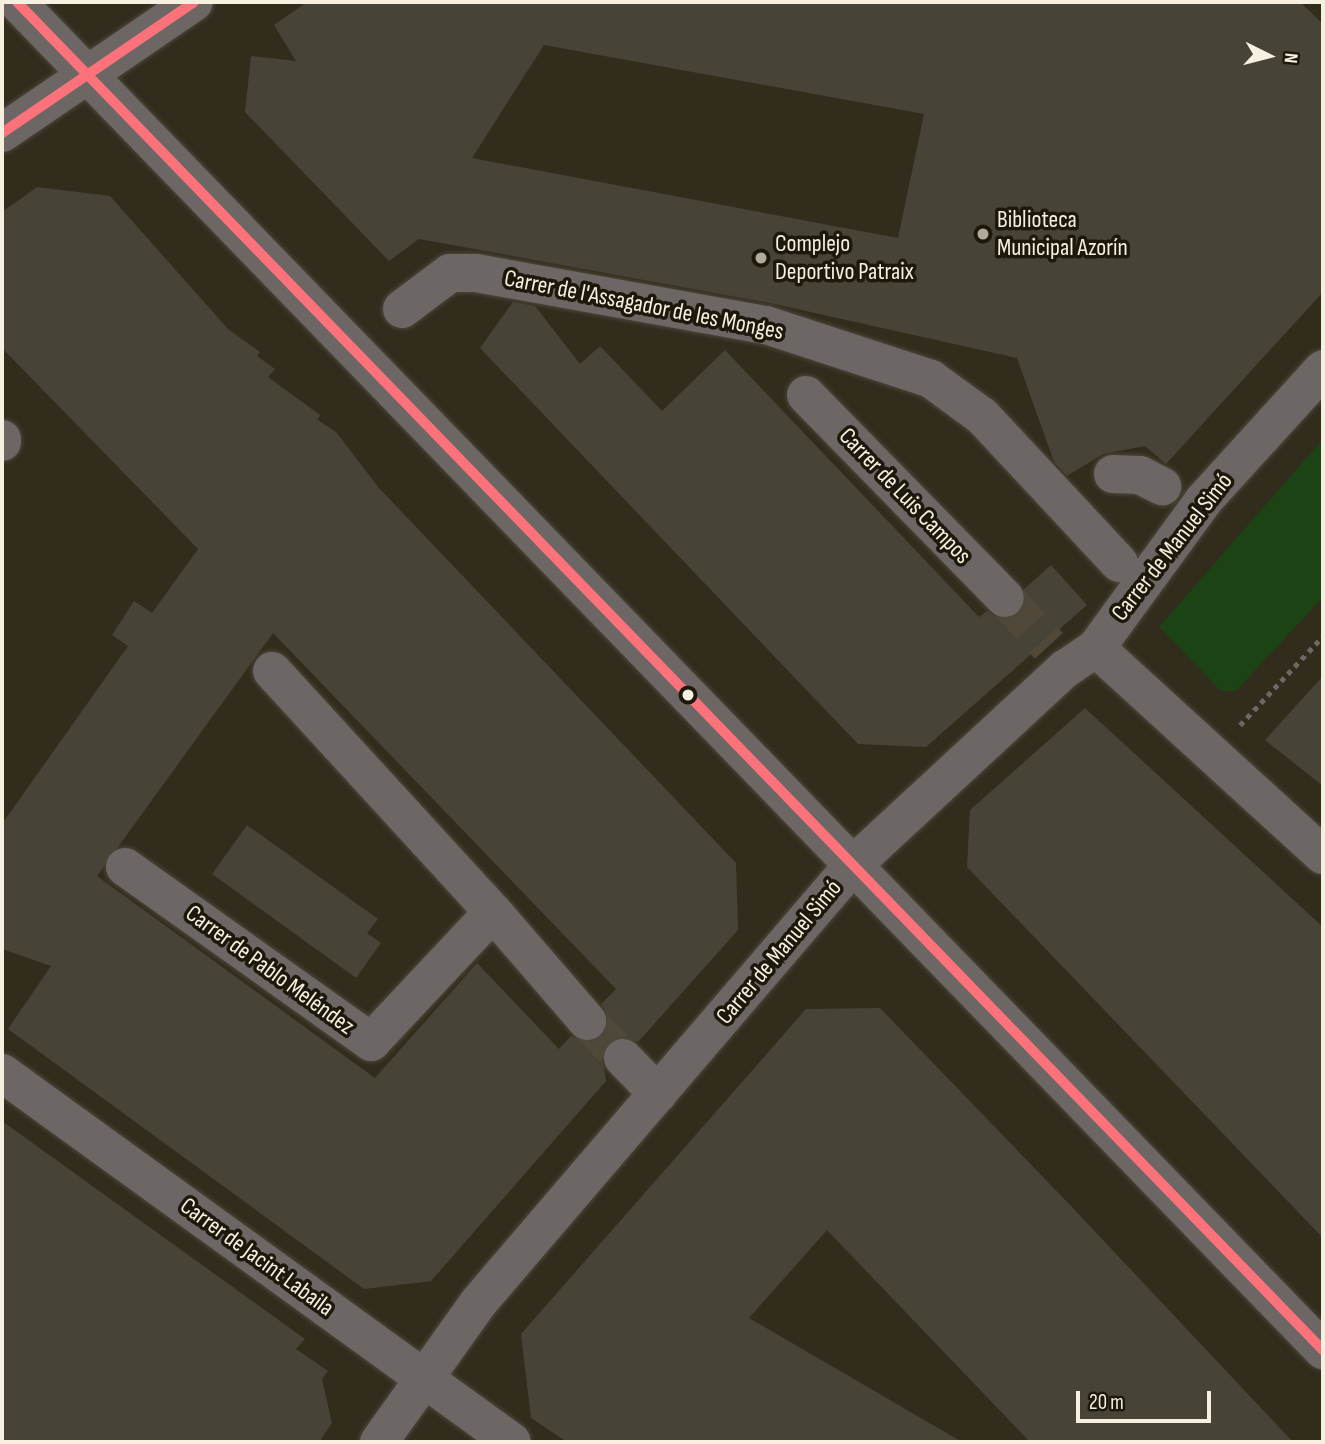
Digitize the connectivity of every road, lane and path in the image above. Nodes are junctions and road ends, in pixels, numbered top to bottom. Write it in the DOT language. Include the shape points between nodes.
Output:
graph roads {
  1 [pos="17,2"];
  2 [pos="194,2"];
  3 [pos="85,76"];
  4 [pos="2,133"];
  5 [pos="402,309"];
  6 [pos="1323,369"];
  7 [pos="806,395"];
  8 [pos="1085,484"];
  9 [pos="1162,486"];
  10 [pos="1119,563"];
  11 [pos="1005,598"];
  12 [pos="1323,636"];
  13 [pos="1070,654"];
  14 [pos="272,671"];
  15 [pos="1236,729"];
  16 [pos="1323,855"];
  17 [pos="853,864"];
  18 [pos="125,867"];
  19 [pos="493,912"];
  20 [pos="587,1021"];
  21 [pos="623,1058"];
  22 [pos="2,1073"];
  23 [pos="657,1094"];
  24 [pos="1323,1350"];
  25 [pos="424,1378"];
  26 [pos="379,1442"];
  27 [pos="512,1442"];
  1 -- 3 [label="street"];
  2 -- 3 [label="street"];
  3 -- 4 [label="street"];
  3 -- 17 [label="street"];
  5 -- 8 [label="street, Carrer de l'Assagador de les Monges" via="450,273 476,273 766,325 931,379"];
  6 -- 13 [label="street, Carrer de Manuel Simó"];
  7 -- 11 [label="street, Carrer de Luis Campos"];
  8 -- 9 [label="street" via="1140,475"];
  8 -- 10 [label="street, Carrer de l'Assagador de les Monges"];
  12 -- 15 [label="path"];
  13 -- 16 [label="street"];
  13 -- 17 [label="street, Carrer de Manuel Simó"];
  14 -- 19 [label="street"];
  17 -- 23 [label="street, Carrer de Manuel Simó"];
  17 -- 24 [label="street"];
  18 -- 19 [label="street, Carrer de Pablo Meléndez" via="371,1042"];
  19 -- 20 [label="street"];
  21 -- 23 [label="street"];
  22 -- 25 [label="street, Carrer de Jacint Labaila"];
  23 -- 25 [label="street, Carrer de Manuel Simó" via="478,1303"];
  25 -- 26 [label="street, Carrer de Manuel Simó"];
  25 -- 27 [label="street, Carrer de Jacint Labaila"];
}
